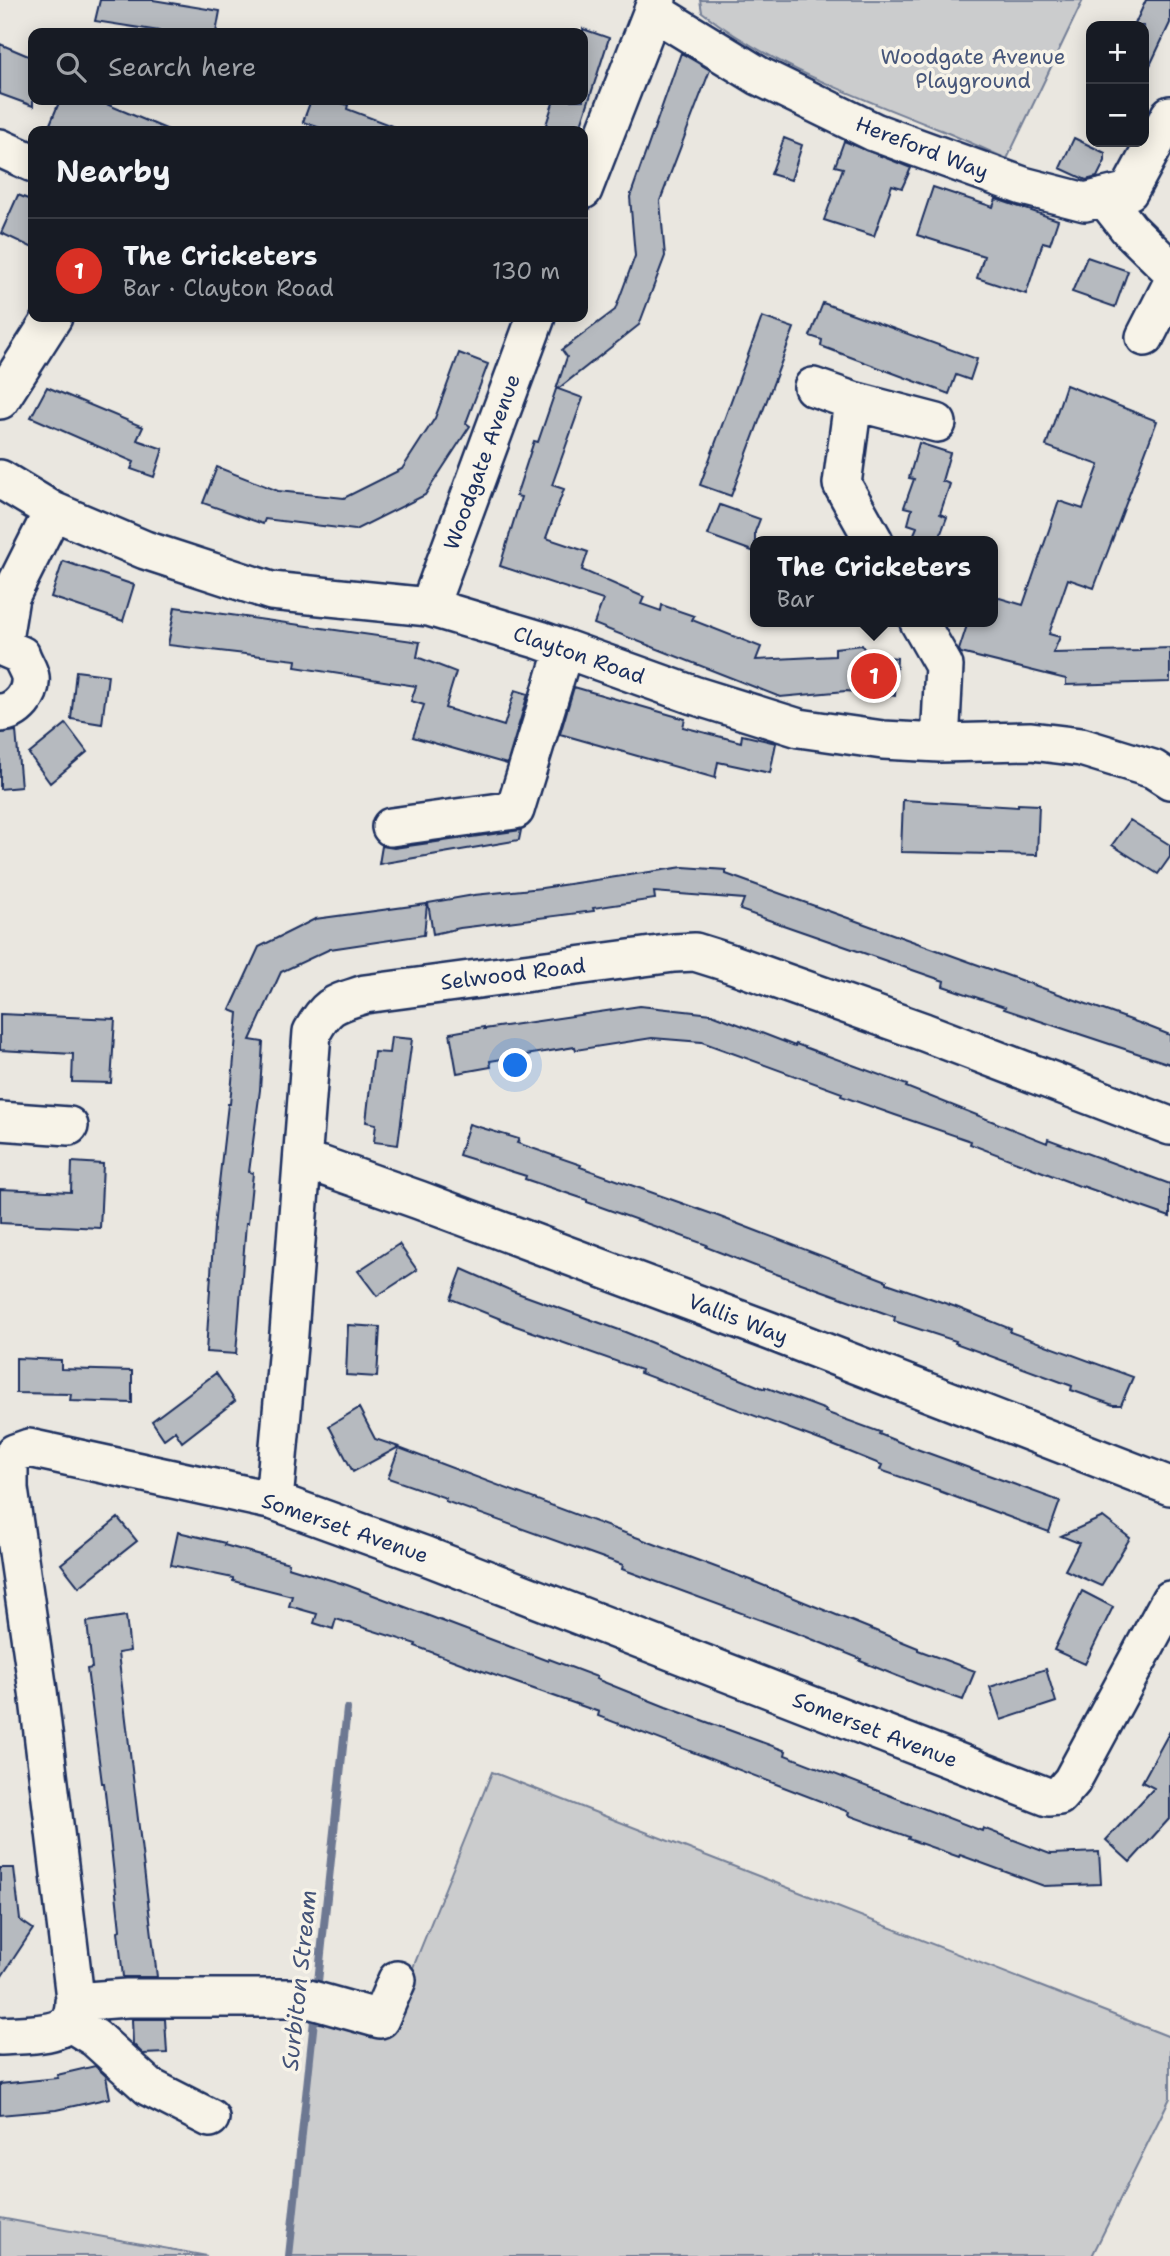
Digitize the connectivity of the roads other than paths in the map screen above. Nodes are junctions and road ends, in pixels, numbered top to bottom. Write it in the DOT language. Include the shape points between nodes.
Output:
graph roads {
  1 [pos="655,5"];
  2 [pos="1170,116"];
  3 [pos="0,148"];
  4 [pos="28,161"];
  5 [pos="588,177"];
  6 [pos="1104,197"];
  7 [pos="1170,269"];
  8 [pos="1170,288"];
  9 [pos="50,322"];
  10 [pos="534,322"];
  11 [pos="1145,337"];
  12 [pos="813,387"];
  13 [pos="0,400"];
  14 [pos="853,401"];
  15 [pos="937,423"];
  16 [pos="0,479"];
  17 [pos="53,510"];
  18 [pos="871,536"];
  19 [pos="429,607"];
  20 [pos="922,627"];
  21 [pos="1,646"];
  22 [pos="564,649"];
  23 [pos="0,713"];
  24 [pos="940,743"];
  25 [pos="1170,780"];
  26 [pos="391,827"];
  27 [pos="0,1121"];
  28 [pos="69,1126"];
  29 [pos="1170,1126"];
  30 [pos="303,1162"];
  31 [pos="1170,1486"];
  32 [pos="274,1501"];
  33 [pos="1170,1600"];
  34 [pos="397,1980"];
  35 [pos="72,2012"];
  36 [pos="0,2036"];
  37 [pos="210,2118"];
  1 -- 5 [label="street"];
  1 -- 6 [label="street, Hereford Way" via="759,76 874,132 1023,186 1085,202"];
  2 -- 6 [label="street, Hereford Way" via="1129,191"];
  3 -- 4 [label="street"];
  6 -- 7 [label="street"];
  8 -- 11 [label="street"];
  9 -- 13 [label="street"];
  10 -- 19 [label="street, Woodgate Avenue"];
  12 -- 14 [label="street"];
  14 -- 15 [label="street"];
  14 -- 18 [label="street" via="842,484"];
  16 -- 17 [label="street, Clayton Road"];
  17 -- 19 [label="street, Clayton Road" via="145,550 271,591"];
  17 -- 21 [label="street" via="10,597"];
  19 -- 22 [label="street, Clayton Road"];
  20 -- 24 [label="street" via="944,666"];
  21 -- 23 [label="street" via="21,655 30,678 24,701 9,713"];
  22 -- 24 [label="street, Clayton Road" via="799,728"];
  22 -- 26 [label="street" via="515,810"];
  24 -- 25 [label="street, Clayton Road" via="1031,741 1081,747 1153,769"];
  27 -- 28 [label="street"];
  29 -- 30 [label="street, Selwood Road" via="727,962 695,953 674,953 365,994 333,1004 312,1032"];
  30 -- 31 [label="street, Vallis Way" via="770,1331"];
  30 -- 32 [label="street, Selwood Road"];
  32 -- 33 [label="street, Somerset Avenue" via="1048,1797 1059,1796 1072,1781"];
  32 -- 35 [label="street, Somerset Avenue" via="29,1448 15,1453 9,1464"];
  34 -- 35 [label="street" via="380,2019 319,2002 127,1998"];
  35 -- 36 [label="street" via="56,2031"];
  35 -- 37 [label="street" via="149,2087"];
}
